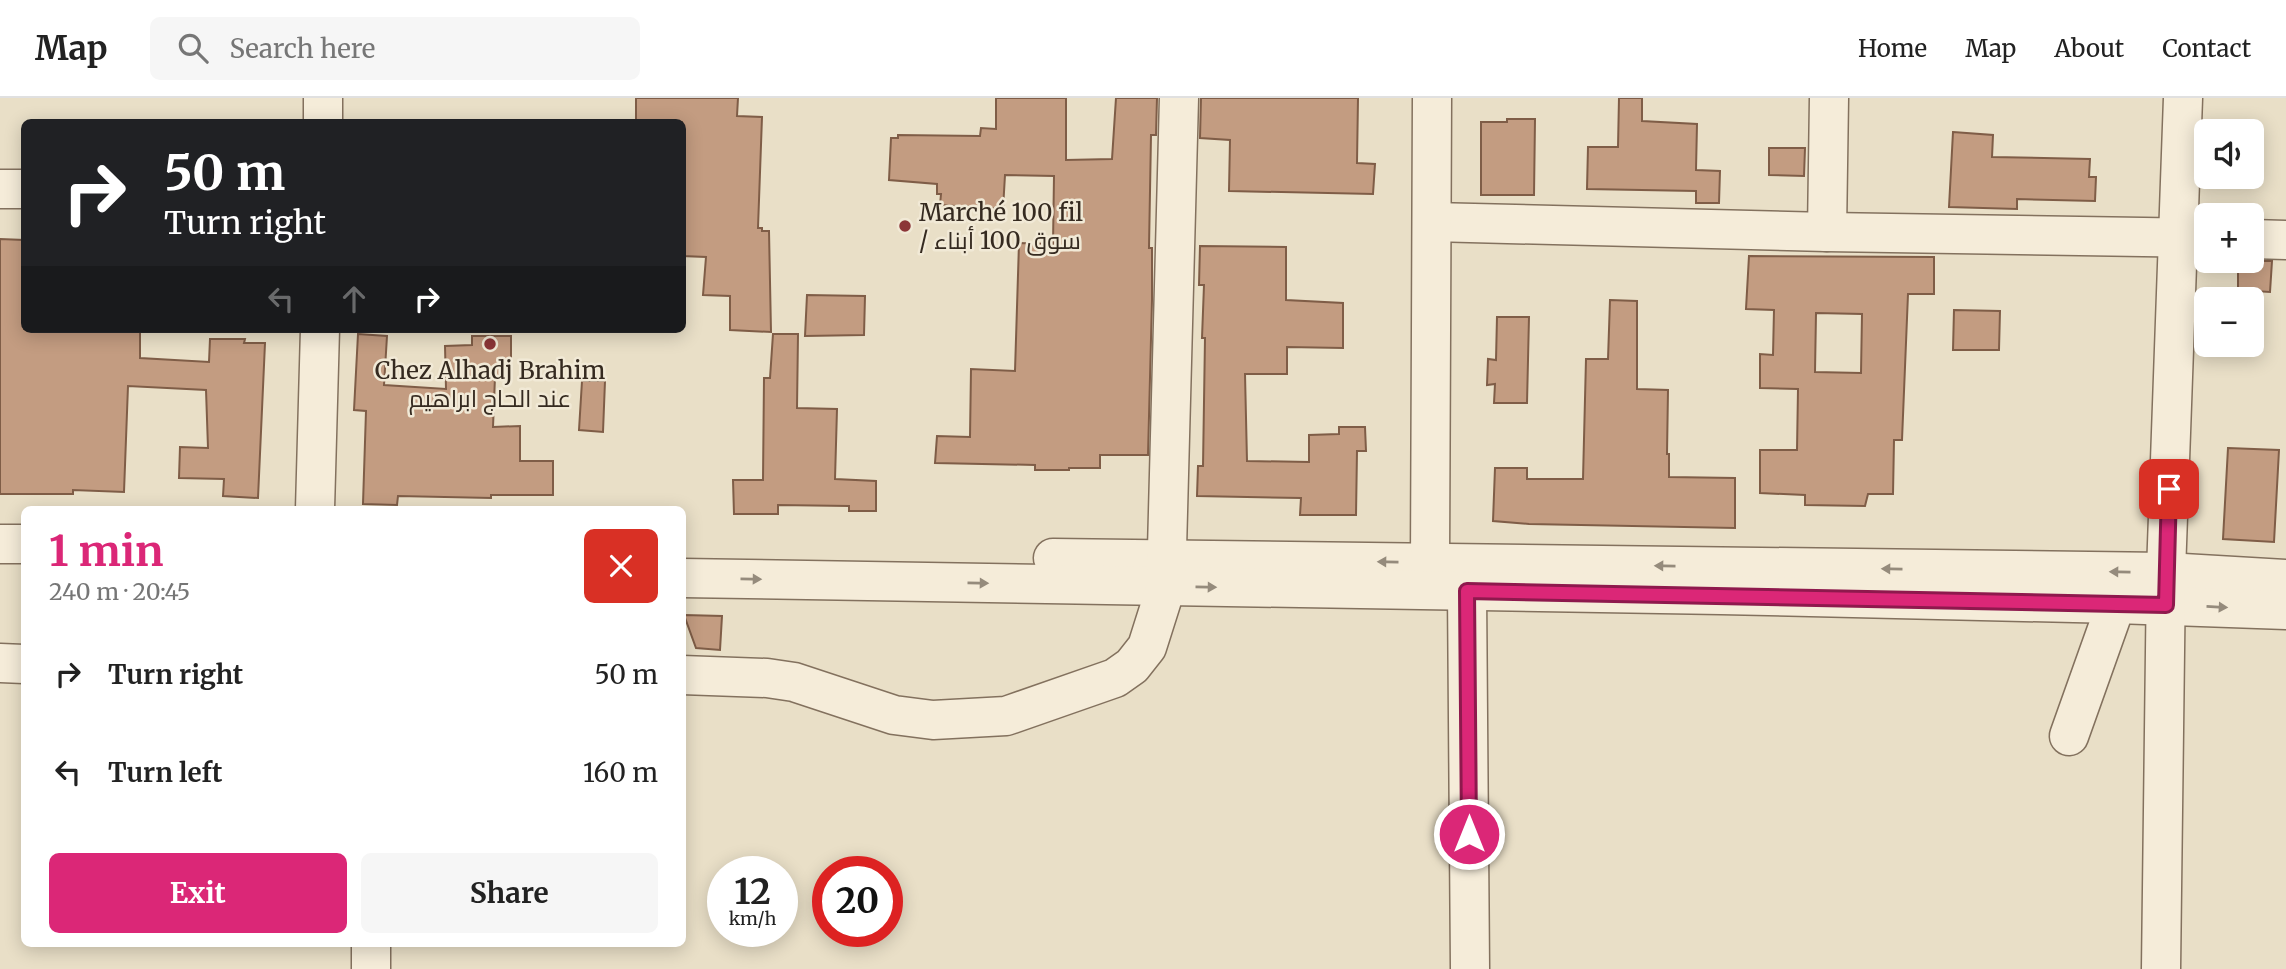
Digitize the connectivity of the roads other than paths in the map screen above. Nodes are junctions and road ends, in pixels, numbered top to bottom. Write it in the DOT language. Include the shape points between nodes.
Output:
graph roads {
  1 [pos="323,98"];
  2 [pos="1179,98"];
  3 [pos="1432,98"];
  4 [pos="1829,98"];
  5 [pos="2183,98"];
  6 [pos="323,119"];
  7 [pos="0,189"];
  8 [pos="21,190"];
  9 [pos="1432,222"];
  10 [pos="1826,232"];
  11 [pos="2193,238"];
  12 [pos="2264,239"];
  13 [pos="2286,240"];
  14 [pos="320,333"];
  15 [pos="315,506"];
  16 [pos="0,544"];
  17 [pos="21,544"];
  18 [pos="686,553"];
  19 [pos="1430,563"];
  20 [pos="0,565"];
  21 [pos="21,565"];
  22 [pos="1167,573"];
  23 [pos="686,578"];
  24 [pos="2286,579"];
  25 [pos="2166,589"];
  26 [pos="1467,591"];
  27 [pos="2116,604"];
  28 [pos="2286,610"];
  29 [pos="0,663"];
  30 [pos="21,664"];
  31 [pos="686,675"];
  32 [pos="2069,736"];
  33 [pos="371,947"];
  34 [pos="371,969"];
  35 [pos="1471,969"];
  36 [pos="2161,969"];
  1 -- 6 [label="street"];
  2 -- 22 [label="street"];
  3 -- 9 [label="street"];
  4 -- 10 [label="street"];
  5 -- 11 [label="street"];
  7 -- 8 [label="street"];
  9 -- 10 [label="street"];
  9 -- 19 [label="street"];
  10 -- 11 [label="street"];
  11 -- 25 [label="street"];
  12 -- 13 [label="street"];
  14 -- 15 [label="street"];
  16 -- 17 [label="street"];
  18 -- 22 [label="street"];
  19 -- 22 [label="street, one-way"];
  25 -- 19 [label="street, one-way"];
  20 -- 21 [label="street"];
  23 -- 22 [label="street, one-way"];
  22 -- 26 [label="street, one-way"];
  22 -- 31 [label="street" via="1147,647 1132,667 1115,678 1006,716 933,720 894,715 794,682"];
  24 -- 25 [label="street"];
  25 -- 27 [label="street"];
  25 -- 28 [label="street, one-way"];
  25 -- 36 [label="street"];
  26 -- 27 [label="street"];
  26 -- 35 [label="street"];
  27 -- 32 [label="street"];
  29 -- 30 [label="street"];
  33 -- 34 [label="street"];
}
